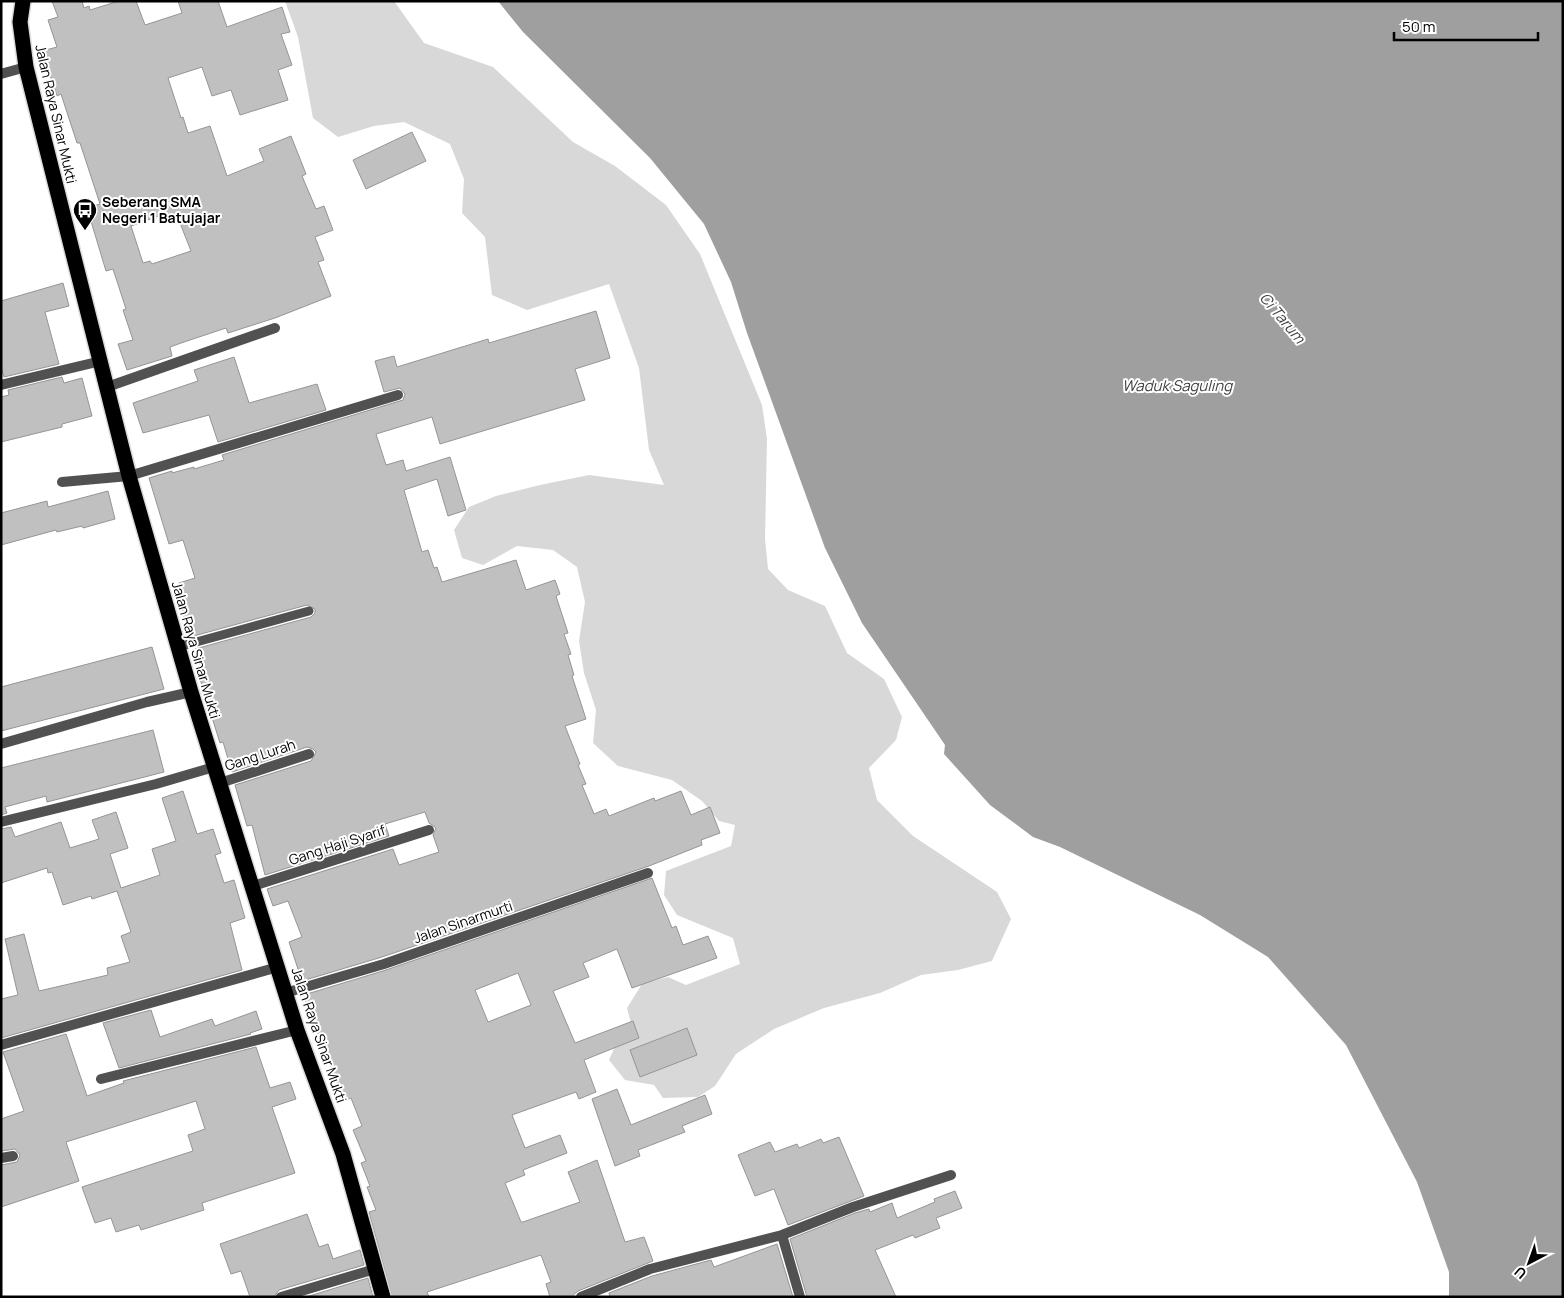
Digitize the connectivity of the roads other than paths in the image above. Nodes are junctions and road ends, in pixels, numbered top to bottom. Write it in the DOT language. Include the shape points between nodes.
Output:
graph roads {
  1 [pos="23,1"];
  2 [pos="26,67"];
  3 [pos="1,74"];
  4 [pos="275,328"];
  5 [pos="101,361"];
  6 [pos="1,385"];
  7 [pos="108,387"];
  8 [pos="398,395"];
  9 [pos="129,476"];
  10 [pos="62,482"];
  11 [pos="309,610"];
  12 [pos="178,647"];
  13 [pos="191,692"];
  14 [pos="1,744"];
  15 [pos="309,754"];
  16 [pos="214,767"];
  17 [pos="220,783"];
  18 [pos="1,822"];
  19 [pos="429,830"];
  20 [pos="648,873"];
  21 [pos="253,886"];
  22 [pos="278,967"];
  23 [pos="285,993"];
  24 [pos="297,1030"];
  25 [pos="1,1045"];
  26 [pos="101,1079"];
  27 [pos="13,1156"];
  28 [pos="1,1158"];
  29 [pos="951,1175"];
  30 [pos="782,1235"];
  31 [pos="375,1269"];
  32 [pos="281,1297"];
  33 [pos="383,1297"];
  34 [pos="580,1297"];
  35 [pos="800,1297"];
  1 -- 2 [label="highway, Jalan Raya Sinar Mukti" via="20,22"];
  2 -- 3 [label="street"];
  2 -- 5 [label="highway, Jalan Raya Sinar Mukti"];
  4 -- 7 [label="street"];
  5 -- 6 [label="street"];
  5 -- 7 [label="highway, Jalan Raya Sinar Mukti"];
  7 -- 9 [label="highway, Jalan Raya Sinar Mukti"];
  8 -- 9 [label="street"];
  9 -- 10 [label="street"];
  9 -- 12 [label="highway, Jalan Raya Sinar Mukti"];
  11 -- 12 [label="lane"];
  12 -- 13 [label="highway, Jalan Raya Sinar Mukti"];
  13 -- 14 [label="street"];
  13 -- 16 [label="highway, Jalan Raya Sinar Mukti"];
  15 -- 17 [label="street, Gang Lurah"];
  16 -- 17 [label="highway, Jalan Raya Sinar Mukti"];
  16 -- 18 [label="street"];
  17 -- 21 [label="highway, Jalan Raya Sinar Mukti"];
  19 -- 21 [label="street, Gang Haji Syarif"];
  20 -- 23 [label="street, Jalan Sinarmurti" via="384,964"];
  21 -- 22 [label="highway, Jalan Raya Sinar Mukti"];
  22 -- 23 [label="highway, Jalan Raya Sinar Mukti"];
  22 -- 25 [label="street"];
  23 -- 24 [label="highway, Jalan Raya Sinar Mukti"];
  24 -- 26 [label="street"];
  24 -- 31 [label="highway, Jalan Raya Sinar Mukti" via="343,1154"];
  27 -- 28 [label="street"];
  29 -- 30 [label="street" via="853,1207"];
  30 -- 34 [label="street" via="650,1269"];
  30 -- 35 [label="street"];
  31 -- 32 [label="street"];
  31 -- 33 [label="highway, Jalan Raya Sinar Mukti"];
}
